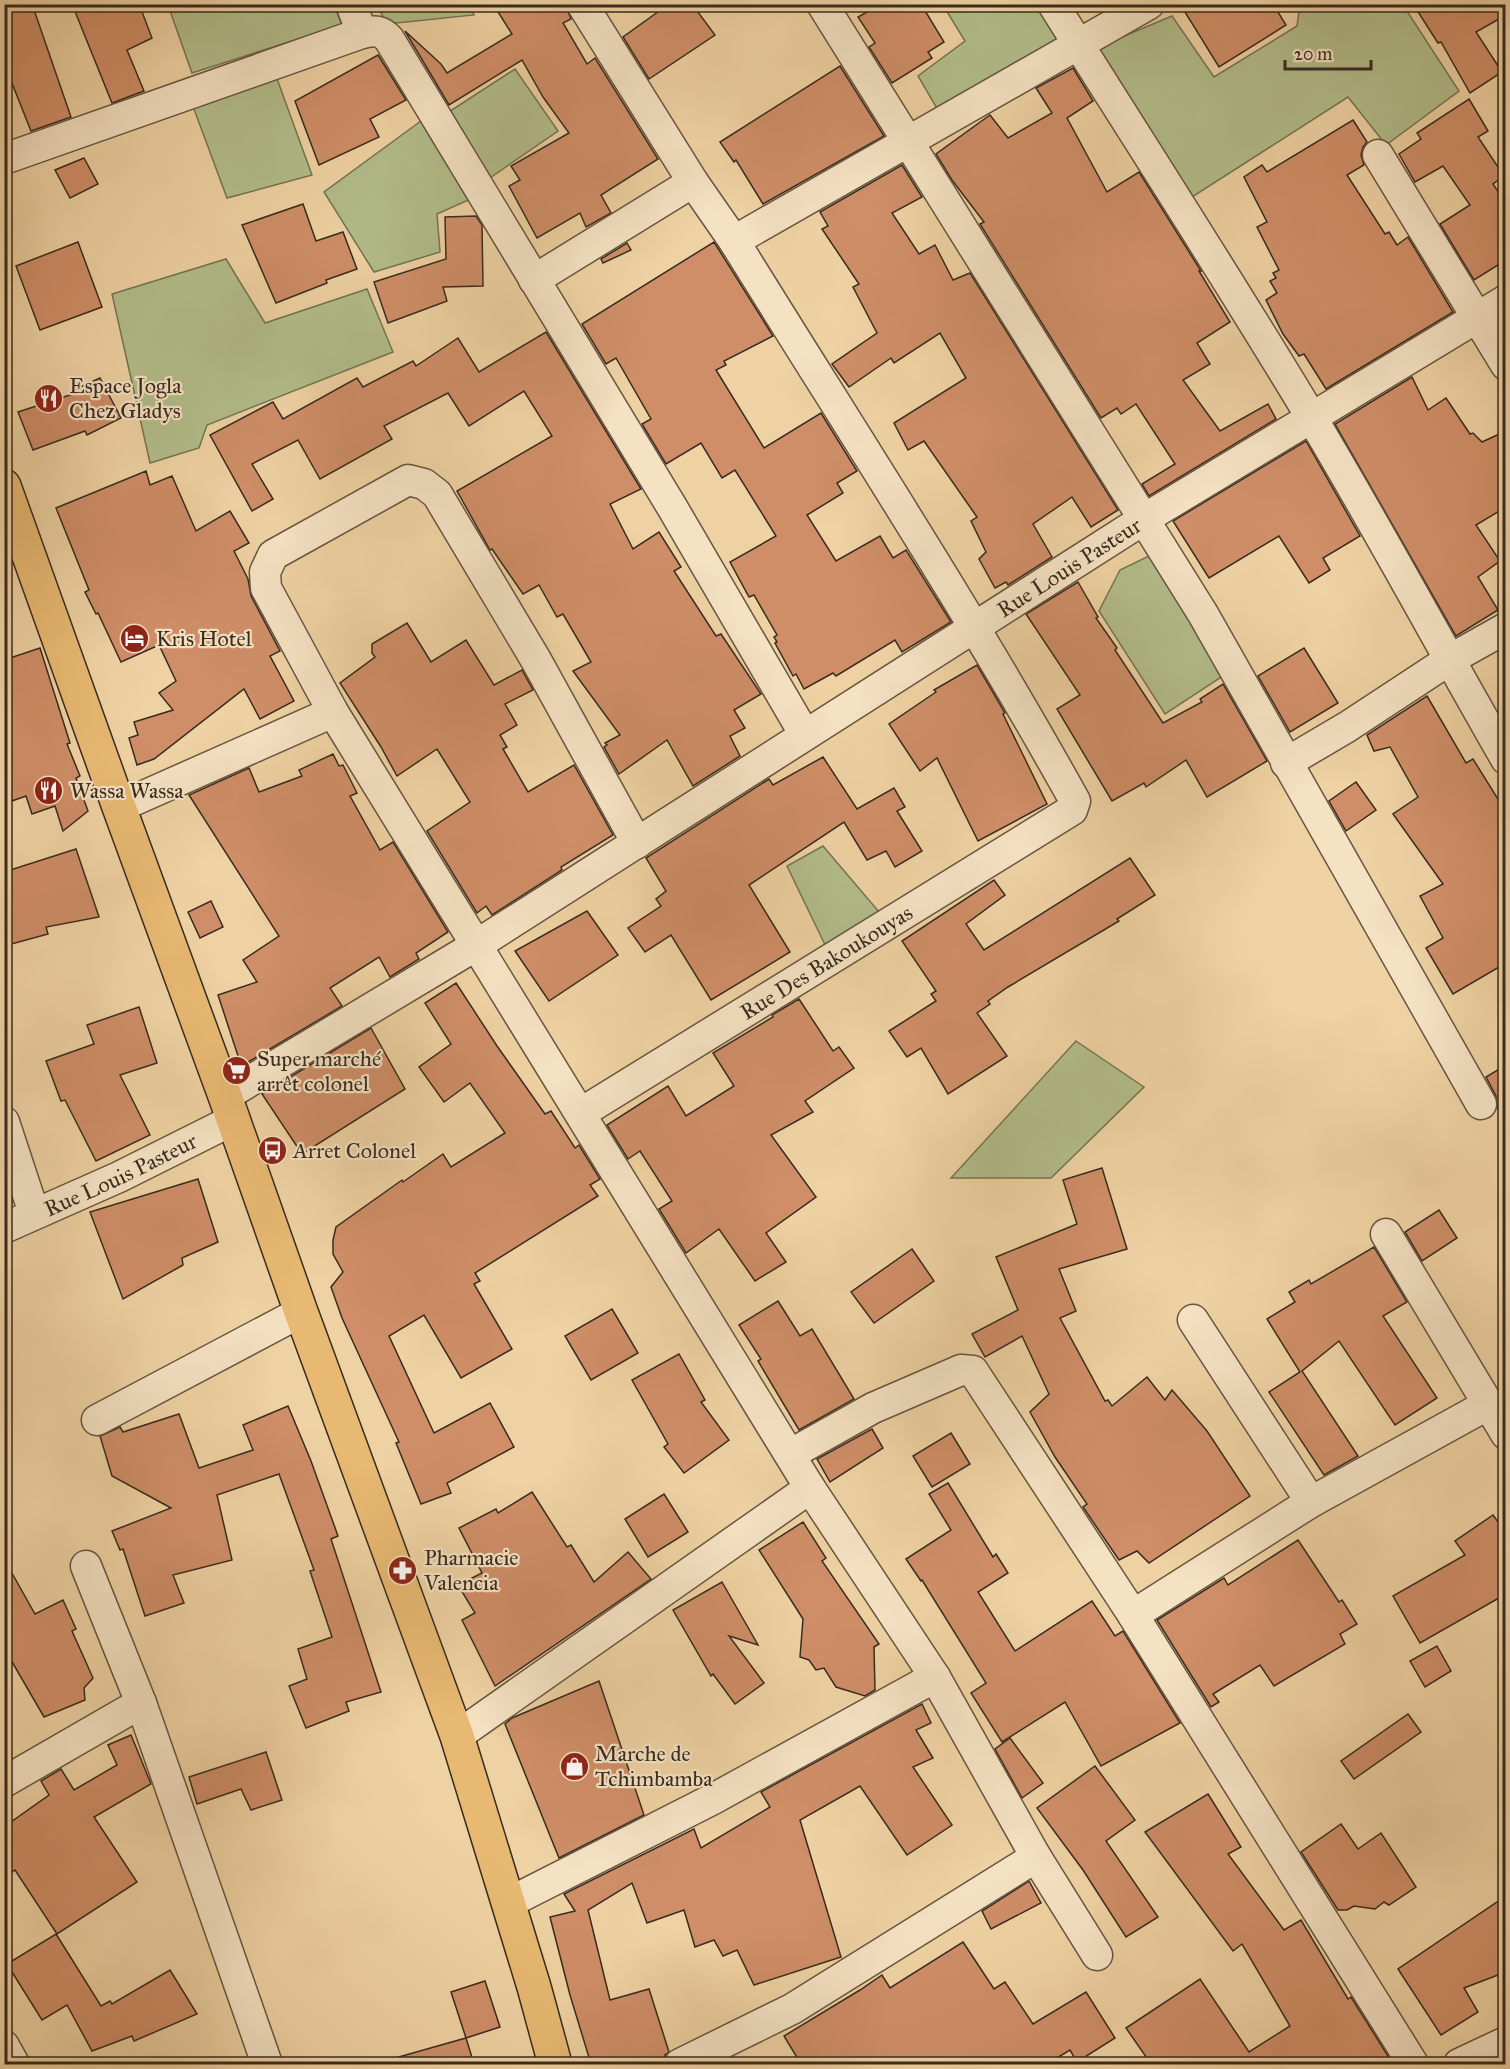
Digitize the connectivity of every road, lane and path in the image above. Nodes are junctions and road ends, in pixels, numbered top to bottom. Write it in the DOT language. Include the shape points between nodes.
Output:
graph roads {
  1 [pos="351,4"];
  2 [pos="582,4"];
  3 [pos="822,4"];
  4 [pos="1053,4"];
  5 [pos="1149,4"];
  6 [pos="362,33"];
  7 [pos="1079,46"];
  8 [pos="906,141"];
  9 [pos="1378,155"];
  10 [pos="4,159"];
  11 [pos="693,182"];
  12 [pos="734,241"];
  13 [pos="534,280"];
  14 [pos="1506,300"];
  15 [pos="1478,317"];
  16 [pos="1506,364"];
  17 [pos="1312,418"];
  18 [pos="4,486"];
  19 [pos="1144,519"];
  20 [pos="974,628"];
  21 [pos="1506,628"];
  22 [pos="1449,660"];
  23 [pos="333,712"];
  24 [pos="805,735"];
  25 [pos="1506,759"];
  26 [pos="1286,763"];
  27 [pos="119,807"];
  28 [pos="637,843"];
  29 [pos="476,946"];
  30 [pos="1481,1104"];
  31 [pos="229,1108"];
  32 [pos="581,1113"];
  33 [pos="4,1122"];
  34 [pos="34,1213"];
  35 [pos="4,1228"];
  36 [pos="1386,1234"];
  37 [pos="301,1312"];
  38 [pos="1193,1320"];
  39 [pos="1487,1405"];
  40 [pos="97,1420"];
  41 [pos="1506,1434"];
  42 [pos="791,1454"];
  43 [pos="810,1488"];
  44 [pos="1311,1502"];
  45 [pos="86,1566"];
  46 [pos="1133,1615"];
  47 [pos="935,1677"];
  48 [pos="141,1703"];
  49 [pos="457,1736"];
  50 [pos="4,1782"];
  51 [pos="1036,1857"];
  52 [pos="508,1903"];
  53 [pos="1097,1955"];
  54 [pos="1506,2042"];
  55 [pos="4,2046"];
  56 [pos="14,2064"];
  57 [pos="267,2064"];
  58 [pos="555,2064"];
  59 [pos="680,2064"];
  60 [pos="1413,2064"];
  61 [pos="1459,2064"];
  1 -- 6 [label="street"];
  2 -- 11 [label="street"];
  3 -- 8 [label="street"];
  4 -- 7 [label="street"];
  5 -- 7 [label="street"];
  6 -- 10 [label="street"];
  6 -- 13 [label="street" via="375,30 389,39"];
  7 -- 8 [label="street"];
  7 -- 17 [label="street"];
  8 -- 12 [label="street"];
  8 -- 19 [label="street"];
  9 -- 15 [label="street"];
  11 -- 12 [label="street"];
  11 -- 13 [label="street"];
  12 -- 20 [label="street"];
  13 -- 24 [label="street"];
  14 -- 15 [label="street, Rue Louis Pasteur"];
  15 -- 16 [label="street"];
  15 -- 17 [label="street, Rue Louis Pasteur"];
  17 -- 19 [label="street, Rue Louis Pasteur"];
  17 -- 22 [label="street" via="1388,546"];
  18 -- 27 [label="highway"];
  19 -- 20 [label="street, Rue Louis Pasteur"];
  19 -- 26 [label="street" via="1203,614"];
  20 -- 24 [label="street, Rue Louis Pasteur"];
  20 -- 32 [label="street, Rue Des Bakoukouyas" via="1075,801 1072,810"];
  21 -- 22 [label="street"];
  22 -- 25 [label="street"];
  22 -- 26 [label="street"];
  23 -- 27 [label="street"];
  23 -- 28 [label="street" via="266,588 265,572 273,555 408,480 424,484 437,494 536,660"];
  23 -- 29 [label="street"];
  24 -- 28 [label="street, Rue Louis Pasteur"];
  26 -- 30 [label="street"];
  27 -- 31 [label="highway"];
  28 -- 29 [label="street, Rue Louis Pasteur"];
  29 -- 31 [label="street, Rue Louis Pasteur"];
  29 -- 32 [label="street"];
  31 -- 34 [label="street, Rue Louis Pasteur" via="119,1177"];
  31 -- 37 [label="highway"];
  32 -- 42 [label="street"];
  33 -- 34 [label="street"];
  34 -- 35 [label="street, Rue Louis Pasteur"];
  36 -- 39 [label="street"];
  37 -- 40 [label="street"];
  37 -- 49 [label="highway"];
  38 -- 44 [label="street"];
  39 -- 41 [label="street"];
  39 -- 44 [label="street"];
  42 -- 43 [label="street"];
  42 -- 46 [label="street" via="873,1408 961,1370 973,1371"];
  43 -- 47 [label="street"];
  43 -- 49 [label="street"];
  44 -- 46 [label="street"];
  45 -- 48 [label="street"];
  46 -- 60 [label="street"];
  47 -- 51 [label="street"];
  47 -- 52 [label="street" via="712,1800"];
  48 -- 50 [label="street"];
  48 -- 57 [label="street"];
  49 -- 52 [label="highway"];
  51 -- 53 [label="street"];
  51 -- 59 [label="street" via="792,2009"];
  52 -- 58 [label="highway"];
  54 -- 61 [label="street"];
  55 -- 56 [label="street"];
}
